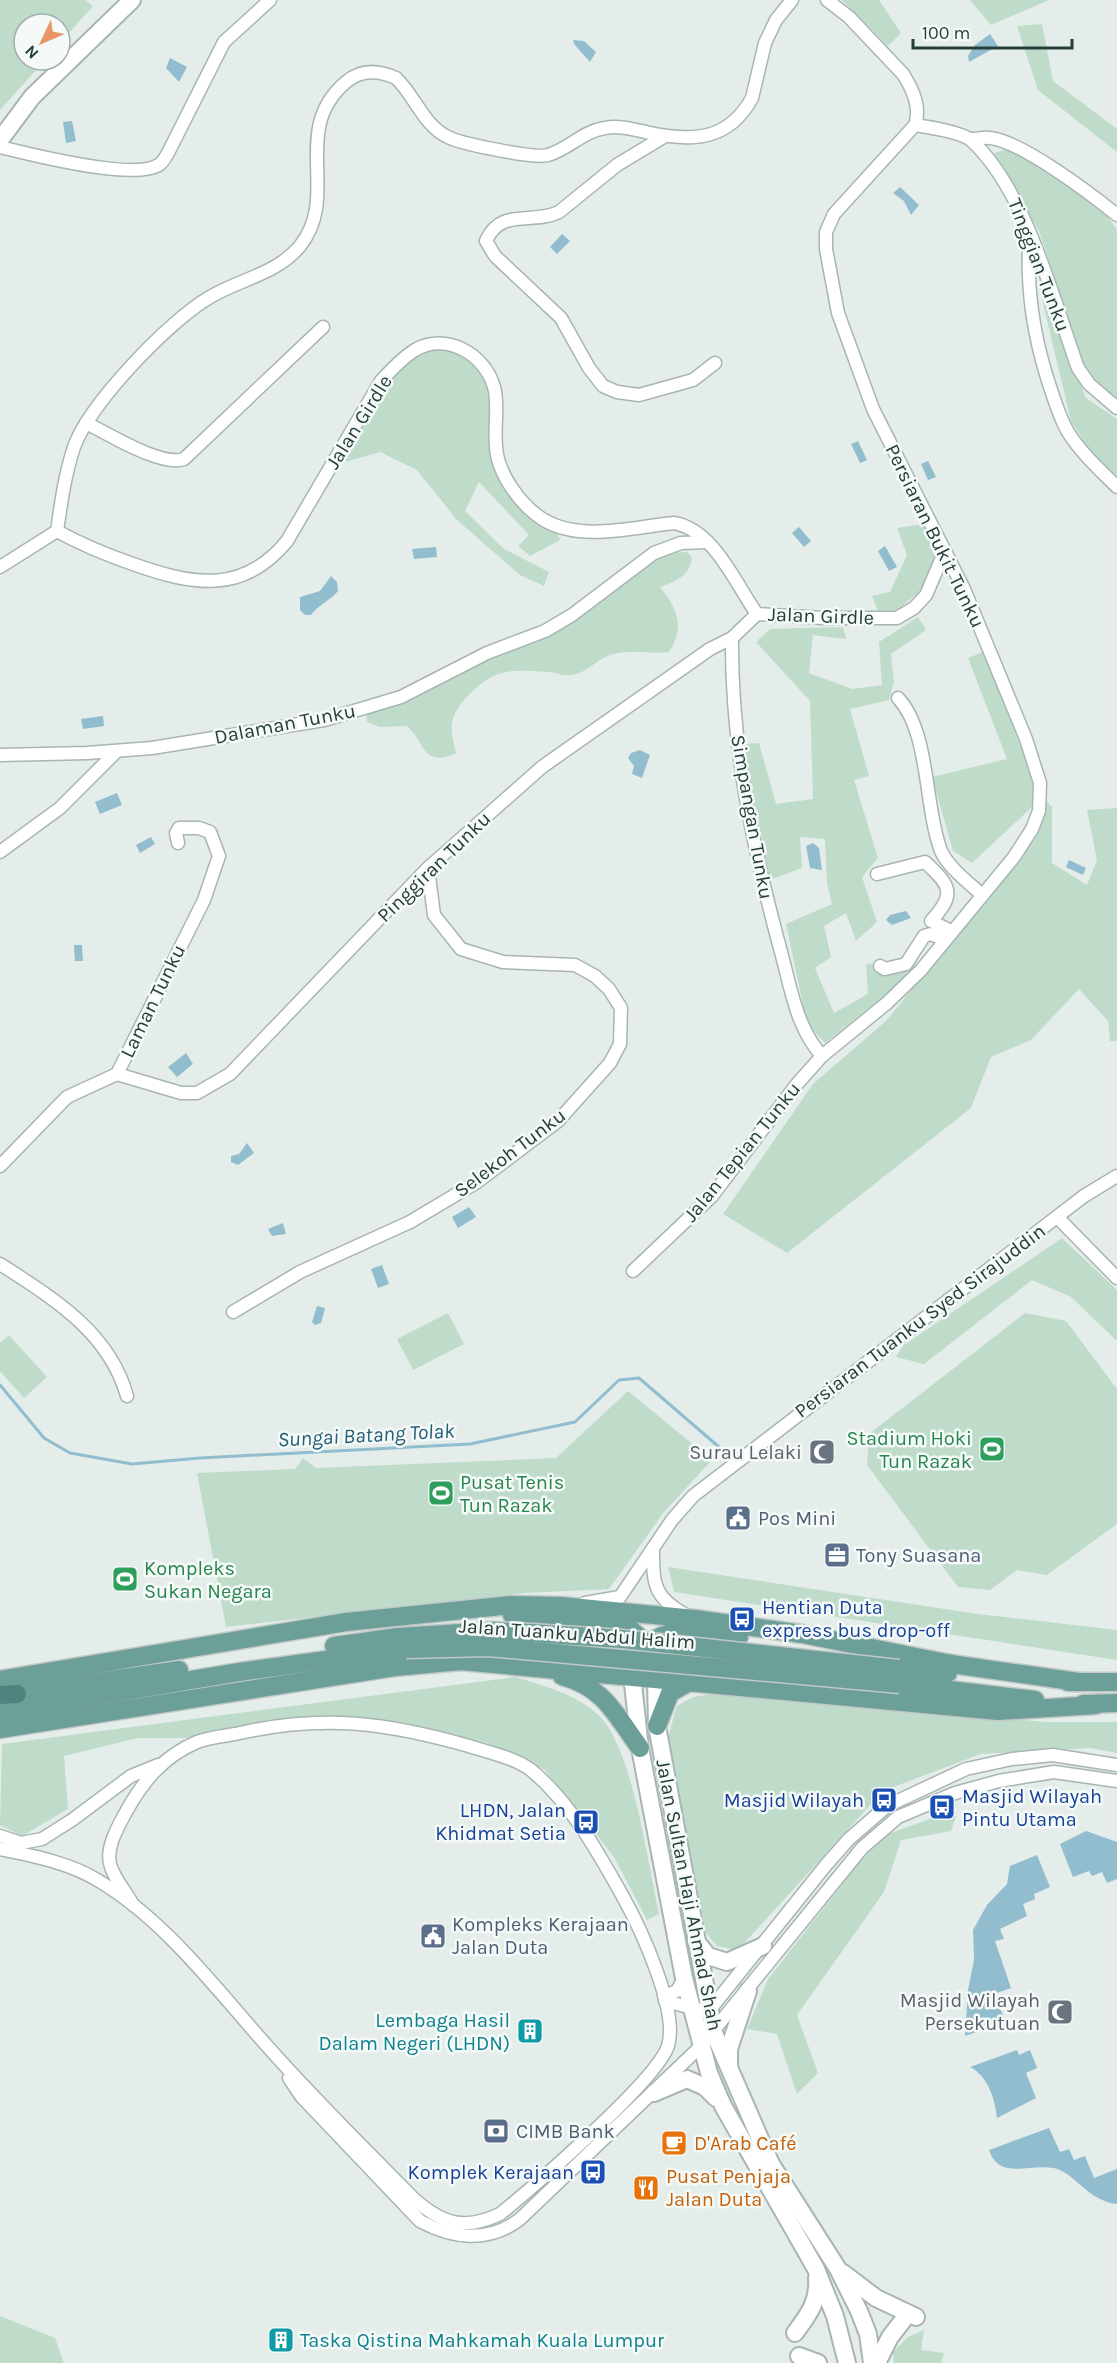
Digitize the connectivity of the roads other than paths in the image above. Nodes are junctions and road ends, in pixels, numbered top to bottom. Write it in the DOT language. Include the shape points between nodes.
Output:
graph roads {
  1 [pos="132,0"];
  2 [pos="270,0"];
  3 [pos="792,0"];
  4 [pos="827,0"];
  5 [pos="915,125"];
  6 [pos="665,136"];
  7 [pos="971,139"];
  8 [pos="0,140"];
  9 [pos="0,147"];
  10 [pos="1117,215"];
  11 [pos="1030,233"];
  12 [pos="322,327"];
  13 [pos="715,363"];
  14 [pos="1117,408"];
  15 [pos="86,423"];
  16 [pos="1117,487"];
  17 [pos="57,531"];
  18 [pos="706,542"];
  19 [pos="944,553"];
  20 [pos="0,567"];
  21 [pos="757,614"];
  22 [pos="732,638"];
  23 [pos="898,698"];
  24 [pos="117,751"];
  25 [pos="0,755"];
  26 [pos="178,843"];
  27 [pos="0,852"];
  28 [pos="428,868"];
  29 [pos="877,874"];
  30 [pos="981,894"];
  31 [pos="931,921"];
  32 [pos="924,936"];
  33 [pos="948,936"];
  34 [pos="880,966"];
  35 [pos="822,1056"];
  36 [pos="117,1074"];
  37 [pos="0,1166"];
  38 [pos="1117,1176"];
  39 [pos="1057,1217"];
  40 [pos="0,1264"];
  41 [pos="633,1271"];
  42 [pos="1117,1278"];
  43 [pos="233,1312"];
  44 [pos="127,1396"];
  45 [pos="653,1550"];
  46 [pos="560,1613"];
  47 [pos="695,1619"];
  48 [pos="346,1622"];
  49 [pos="719,1635"];
  50 [pos="402,1643"];
  51 [pos="649,1644"];
  52 [pos="367,1654"];
  53 [pos="516,1664"];
  54 [pos="956,1665"];
  55 [pos="556,1668"];
  56 [pos="632,1675"];
  57 [pos="656,1677"];
  58 [pos="899,1677"];
  59 [pos="0,1680"];
  60 [pos="692,1682"];
  61 [pos="1078,1682"];
  62 [pos="1117,1682"];
  63 [pos="722,1684"];
  64 [pos="107,1685"];
  65 [pos="6,1695"];
  66 [pos="1117,1704"];
  67 [pos="1096,1705"];
  68 [pos="137,1708"];
  69 [pos="0,1712"];
  70 [pos="657,1726"];
  71 [pos="0,1729"];
  72 [pos="640,1748"];
  73 [pos="159,1764"];
  74 [pos="1117,1765"];
  75 [pos="1117,1780"];
  76 [pos="0,1836"];
  77 [pos="0,1849"];
  78 [pos="133,1905"];
  79 [pos="696,1941"];
  80 [pos="763,1946"];
  81 [pos="684,1978"];
  82 [pos="748,1991"];
  83 [pos="665,1999"];
  84 [pos="691,2007"];
  85 [pos="708,2012"];
  86 [pos="714,2033"];
  87 [pos="701,2046"];
  88 [pos="270,2050"];
  89 [pos="730,2074"];
  90 [pos="654,2093"];
  91 [pos="723,2106"];
  92 [pos="816,2269"];
  93 [pos="837,2269"];
  94 [pos="795,2333"];
  95 [pos="799,2356"];
  96 [pos="818,2363"];
  97 [pos="847,2363"];
  98 [pos="872,2363"];
  99 [pos="877,2363"];
  1 -- 8 [label="street" via="32,97"];
  2 -- 9 [label="street" via="224,42 160,165 144,170 80,165"];
  3 -- 6 [label="street" via="771,30 752,98 740,116 726,129 704,136"];
  4 -- 5 [label="street" via="849,17 903,74 916,103"];
  5 -- 7 [label="street"];
  5 -- 19 [label="street, Persiaran Bukit Tunku" via="834,214 826,232 826,249 838,313 873,409"];
  6 -- 13 [label="street" via="617,165 559,212 505,220 490,232 486,241 495,256 561,318 603,386 639,395 693,380"];
  6 -- 15 [label="street" via="624,127 605,128 546,156 465,144 448,138 423,116 396,78 380,72 360,73 332,94 320,117 314,216 299,247 268,271 213,295 188,312 108,394"];
  7 -- 10 [label="street" via="990,138 1011,145 1080,186"];
  7 -- 11 [label="street, Tinggian Tunku" via="1011,191"];
  11 -- 14 [label="street, Tinggian Tunku" via="1078,368 1089,384"];
  11 -- 16 [label="street" via="1027,276 1034,339 1056,408 1084,454"];
  12 -- 15 [label="street" via="184,459 168,460 151,454"];
  15 -- 17 [label="street" via="75,446"];
  17 -- 18 [label="street, Jalan Girdle" via="168,577 219,582 250,572 276,555 287,541 381,381 415,350 442,343 473,354 488,372 495,388 496,449 507,480 524,503 544,520 568,529 596,532 674,523 691,528"];
  17 -- 20 [label="street"];
  18 -- 21 [label="street, Jalan Girdle"];
  18 -- 24 [label="street, Dalaman Tunku" via="681,543 654,553 563,621 487,653 401,698 324,720"];
  19 -- 21 [label="street, Jalan Girdle" via="926,595 897,618"];
  19 -- 30 [label="street, Persiaran Bukit Tunku" via="981,627 1040,783 1039,811 1032,829"];
  21 -- 22 [label="street, Pinggiran Tunku"];
  22 -- 28 [label="street, Pinggiran Tunku" via="710,649 542,767"];
  22 -- 35 [label="street, Simpangan Tunku" via="736,735 758,868 799,1019 811,1044"];
  23 -- 30 [label="street" via="907,707 918,741 942,852"];
  24 -- 25 [label="street, Dalaman Tunku"];
  24 -- 27 [label="street" via="60,808"];
  26 -- 36 [label="street, Laman Tunku" via="179,828 199,828 210,832 219,856 204,900"];
  28 -- 36 [label="street, Pinggiran Tunku" via="230,1074 197,1093 181,1093"];
  28 -- 43 [label="street, Selekoh Tunku" via="434,915 461,949 503,962 575,965 595,975 621,1008 620,1044 610,1064 558,1121 477,1182 410,1222 300,1272"];
  29 -- 31 [label="street" via="926,862 946,886 948,898"];
  30 -- 33 [label="street, Persiaran Bukit Tunku"];
  31 -- 32 [label="street"];
  31 -- 33 [label="street"];
  32 -- 33 [label="street"];
  32 -- 34 [label="street" via="906,964 885,969"];
  33 -- 35 [label="street, Persiaran Bukit Tunku" via="887,1003"];
  35 -- 41 [label="street, Jalan Tepian Tunku" via="712,1196"];
  36 -- 37 [label="street, Laman Tunku" via="67,1097"];
  38 -- 39 [label="street, Persiaran Tuanku Syed Sirajuddin"];
  39 -- 42 [label="street"];
  39 -- 45 [label="street, Persiaran Tuanku Syed Sirajuddin" via="729,1466 693,1496"];
  40 -- 44 [label="street" via="88,1329 120,1371"];
  45 -- 46 [label="street, Persiaran Tuanku Syed Sirajuddin" via="620,1597"];
  45 -- 47 [label="street" via="653,1578 658,1593 672,1607"];
  46 -- 47 [label="main road, Jalan Tuanku Abdul Halim"];
  46 -- 48 [label="main road, Jalan Tuanku Abdul Halim" via="511,1605"];
  46 -- 51 [label="main road" via="628,1627"];
  46 -- 55 [label="main road" via="590,1643 586,1656 579,1662"];
  47 -- 54 [label="main road, Jalan Tuanku Abdul Halim" via="802,1634"];
  48 -- 59 [label="main road, Jalan Tuanku Abdul Halim"];
  48 -- 64 [label="main road" via="322,1631 167,1663"];
  49 -- 51 [label="main road" via="671,1631"];
  49 -- 54 [label="main road"];
  49 -- 63 [label="main road" via="698,1644 694,1657 697,1666"];
  50 -- 52 [label="main road, Jalan Tuanku Abdul Halim"];
  50 -- 58 [label="main road, Jalan Tuanku Abdul Halim, bridge"];
  50 -- 64 [label="main road, Jalan Tuanku Abdul Halim"];
  51 -- 56 [label="main road" via="638,1656"];
  51 -- 57 [label="main road"];
  52 -- 64 [label="main road, Jalan Tuanku Abdul Halim"];
  52 -- 68 [label="main road"];
  53 -- 55 [label="main road, Jalan Tuanku Abdul Halim"];
  53 -- 68 [label="main road, Jalan Tuanku Abdul Halim" via="461,1661 395,1667"];
  53 -- 72 [label="main road" via="590,1686"];
  54 -- 61 [label="main road"];
  55 -- 56 [label="main road, Jalan Tuanku Abdul Halim"];
  56 -- 57 [label="main road, Jalan Tuanku Abdul Halim"];
  56 -- 72 [label="street, Jalan Sultan Haji Ahmad Shah"];
  57 -- 60 [label="main road, Jalan Tuanku Abdul Halim"];
  57 -- 70 [label="street, Jalan Sultan Haji Ahmad Shah"];
  58 -- 61 [label="main road, Jalan Tuanku Abdul Halim"];
  58 -- 67 [label="main road, Jalan Tuanku Abdul Halim"];
  60 -- 63 [label="main road, Jalan Tuanku Abdul Halim"];
  60 -- 70 [label="main road" via="670,1693"];
  61 -- 62 [label="main road, Jalan Tuanku Abdul Halim"];
  63 -- 67 [label="main road, Jalan Tuanku Abdul Halim" via="998,1711"];
  64 -- 65 [label="main road, Jalan Tuanku Abdul Halim"];
  64 -- 69 [label="main road, Jalan Tuanku Abdul Halim"];
  66 -- 67 [label="main road, Jalan Tuanku Abdul Halim"];
  68 -- 71 [label="main road, Jalan Tuanku Abdul Halim"];
  70 -- 79 [label="street, Jalan Sultan Haji Ahmad Shah"];
  72 -- 81 [label="street, Jalan Sultan Haji Ahmad Shah"];
  73 -- 76 [label="street" via="131,1776 42,1839 21,1843"];
  73 -- 78 [label="street" via="141,1785 116,1830 109,1858"];
  73 -- 83 [label="street" via="197,1742 261,1728 337,1720 417,1731 529,1768 561,1801 608,1871 641,1928"];
  74 -- 80 [label="street" via="1053,1755 1012,1759 966,1769 887,1806 834,1856"];
  75 -- 82 [label="street" via="1054,1772 999,1781 955,1793 898,1817 862,1848"];
  77 -- 78 [label="street" via="82,1871"];
  78 -- 88 [label="street" via="178,1946"];
  79 -- 80 [label="street" via="708,1956 727,1962"];
  79 -- 85 [label="street, Jalan Sultan Haji Ahmad Shah"];
  80 -- 85 [label="street"];
  81 -- 83 [label="street"];
  81 -- 84 [label="street, Jalan Sultan Haji Ahmad Shah"];
  82 -- 86 [label="street"];
  82 -- 89 [label="street" via="729,2049"];
  83 -- 84 [label="street"];
  83 -- 88 [label="street" via="670,2036 664,2055 631,2094 556,2165 500,2214 481,2223 454,2223 428,2212"];
  84 -- 85 [label="street"];
  84 -- 87 [label="street, Jalan Sultan Haji Ahmad Shah"];
  85 -- 86 [label="street, Jalan Sultan Haji Ahmad Shah"];
  86 -- 87 [label="street"];
  86 -- 89 [label="street, Jalan Sultan Haji Ahmad Shah"];
  87 -- 90 [label="street"];
  87 -- 91 [label="street, Jalan Sultan Haji Ahmad Shah"];
  88 -- 90 [label="street" via="302,2096 420,2221 434,2229 473,2237 488,2236 509,2227"];
  89 -- 93 [label="street, Jalan Sultan Haji Ahmad Shah" via="771,2164"];
  90 -- 91 [label="street" via="687,2079 705,2087"];
  91 -- 92 [label="street, Jalan Sultan Haji Ahmad Shah"];
  92 -- 94 [label="street" via="819,2293"];
  92 -- 97 [label="street, Jalan Sultan Haji Ahmad Shah" via="835,2316"];
  93 -- 98 [label="street, Jalan Sultan Haji Ahmad Shah" via="868,2334"];
  93 -- 99 [label="street" via="910,2318"];
  95 -- 96 [label="street"];
}
